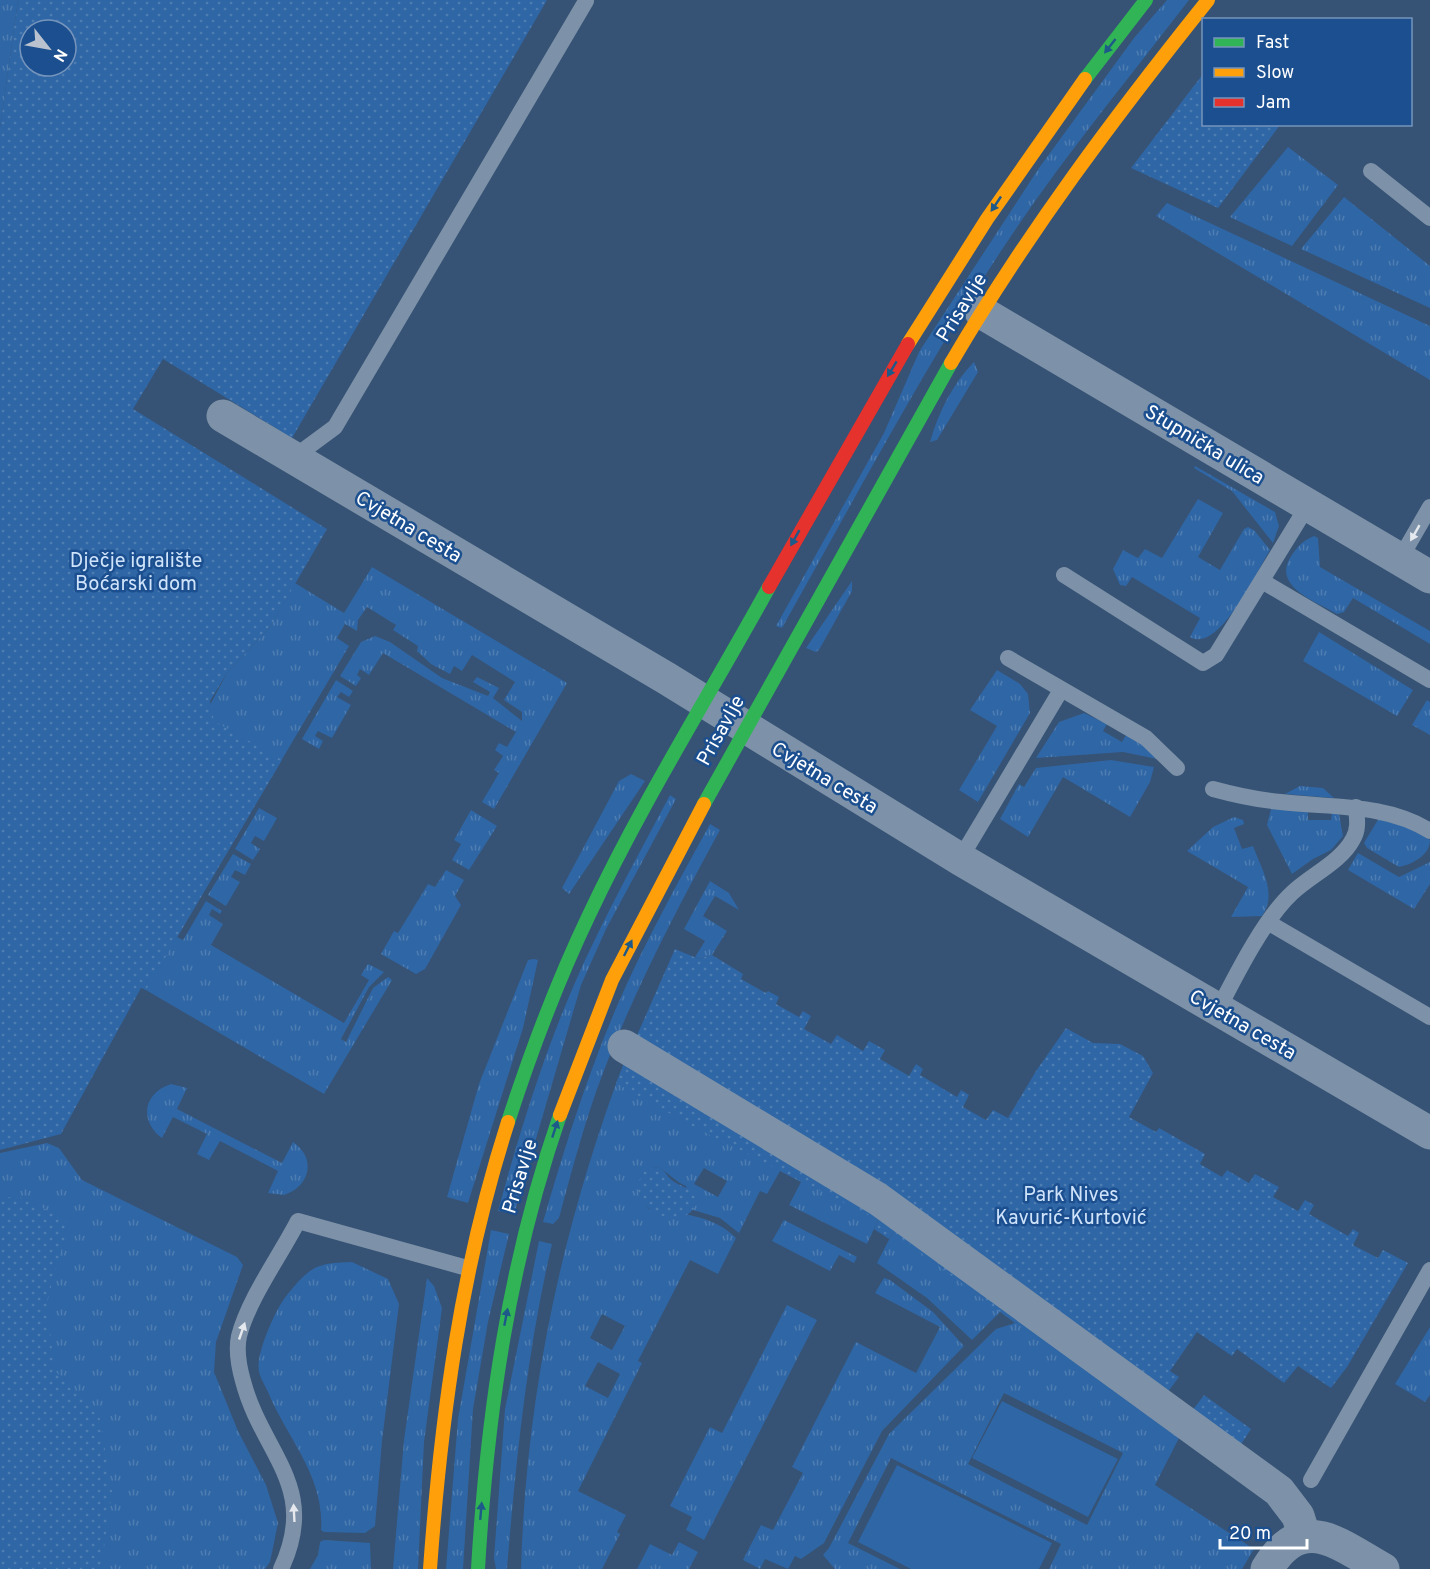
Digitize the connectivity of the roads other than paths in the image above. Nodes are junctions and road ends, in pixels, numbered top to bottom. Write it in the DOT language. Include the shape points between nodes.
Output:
graph roads {
  1 [pos="1146,0"];
  2 [pos="1208,0"];
  3 [pos="586,2"];
  4 [pos="1371,171"];
  5 [pos="1430,218"];
  6 [pos="981,312"];
  7 [pos="223,416"];
  8 [pos="293,458"];
  9 [pos="1308,505"];
  10 [pos="1430,507"];
  11 [pos="1422,570"];
  12 [pos="1064,575"];
  13 [pos="1262,581"];
  14 [pos="1008,658"];
  15 [pos="1430,680"];
  16 [pos="1061,690"];
  17 [pos="704,702"];
  18 [pos="745,728"];
  19 [pos="1177,768"];
  20 [pos="1213,789"];
  21 [pos="1356,807"];
  22 [pos="1430,831"];
  23 [pos="960,858"];
  24 [pos="1269,923"];
  25 [pos="1218,1010"];
  26 [pos="1430,1017"];
  27 [pos="624,1046"];
  28 [pos="1430,1133"];
  29 [pos="467,1268"];
  30 [pos="1430,1270"];
  31 [pos="1311,1480"];
  32 [pos="1304,1535"];
  33 [pos="281,1569"];
  34 [pos="430,1569"];
  35 [pos="477,1569"];
  36 [pos="1267,1569"];
  37 [pos="1383,1569"];
  1 -- 17 [label="street, Prisavlje, one-way" via="1070,97 945,280"];
  2 -- 6 [label="street, Prisavlje" via="1137,88"];
  3 -- 8 [label="lane" via="335,427"];
  4 -- 5 [label="lane"];
  6 -- 9 [label="street, Stupnička ulica"];
  6 -- 18 [label="street, Prisavlje"];
  7 -- 8 [label="street, Cvjetna cesta"];
  8 -- 17 [label="street, Cvjetna cesta"];
  9 -- 11 [label="street, Stupnička ulica"];
  9 -- 13 [label="lane"];
  10 -- 11 [label="lane, one-way"];
  12 -- 13 [label="lane" via="1203,663 1216,655"];
  13 -- 15 [label="lane"];
  14 -- 16 [label="lane"];
  16 -- 19 [label="lane" via="1146,738"];
  16 -- 23 [label="lane"];
  17 -- 18 [label="street, Cvjetna cesta"];
  17 -- 29 [label="street, Prisavlje" via="609,874 552,998 508,1113"];
  18 -- 23 [label="street, Cvjetna cesta"];
  35 -- 18 [label="street, Prisavlje, one-way" via="499,1355 539,1176 577,1065 616,970"];
  20 -- 21 [label="lane" via="1281,802"];
  21 -- 22 [label="lane" via="1397,816"];
  21 -- 24 [label="lane" via="1355,837 1344,852 1292,893"];
  23 -- 25 [label="street, Cvjetna cesta"];
  24 -- 25 [label="lane"];
  24 -- 26 [label="lane"];
  25 -- 28 [label="street, Cvjetna cesta"];
  27 -- 32 [label="street" via="878,1199 1279,1491 1298,1516"];
  33 -- 29 [label="lane, one-way" via="295,1533 292,1490 248,1401 238,1364 239,1336 298,1221"];
  29 -- 34 [label="street, Prisavlje" via="444,1401"];
  30 -- 31 [label="lane"];
  32 -- 36 [label="street" via="1282,1549"];
  32 -- 37 [label="street" via="1325,1540"];
}
